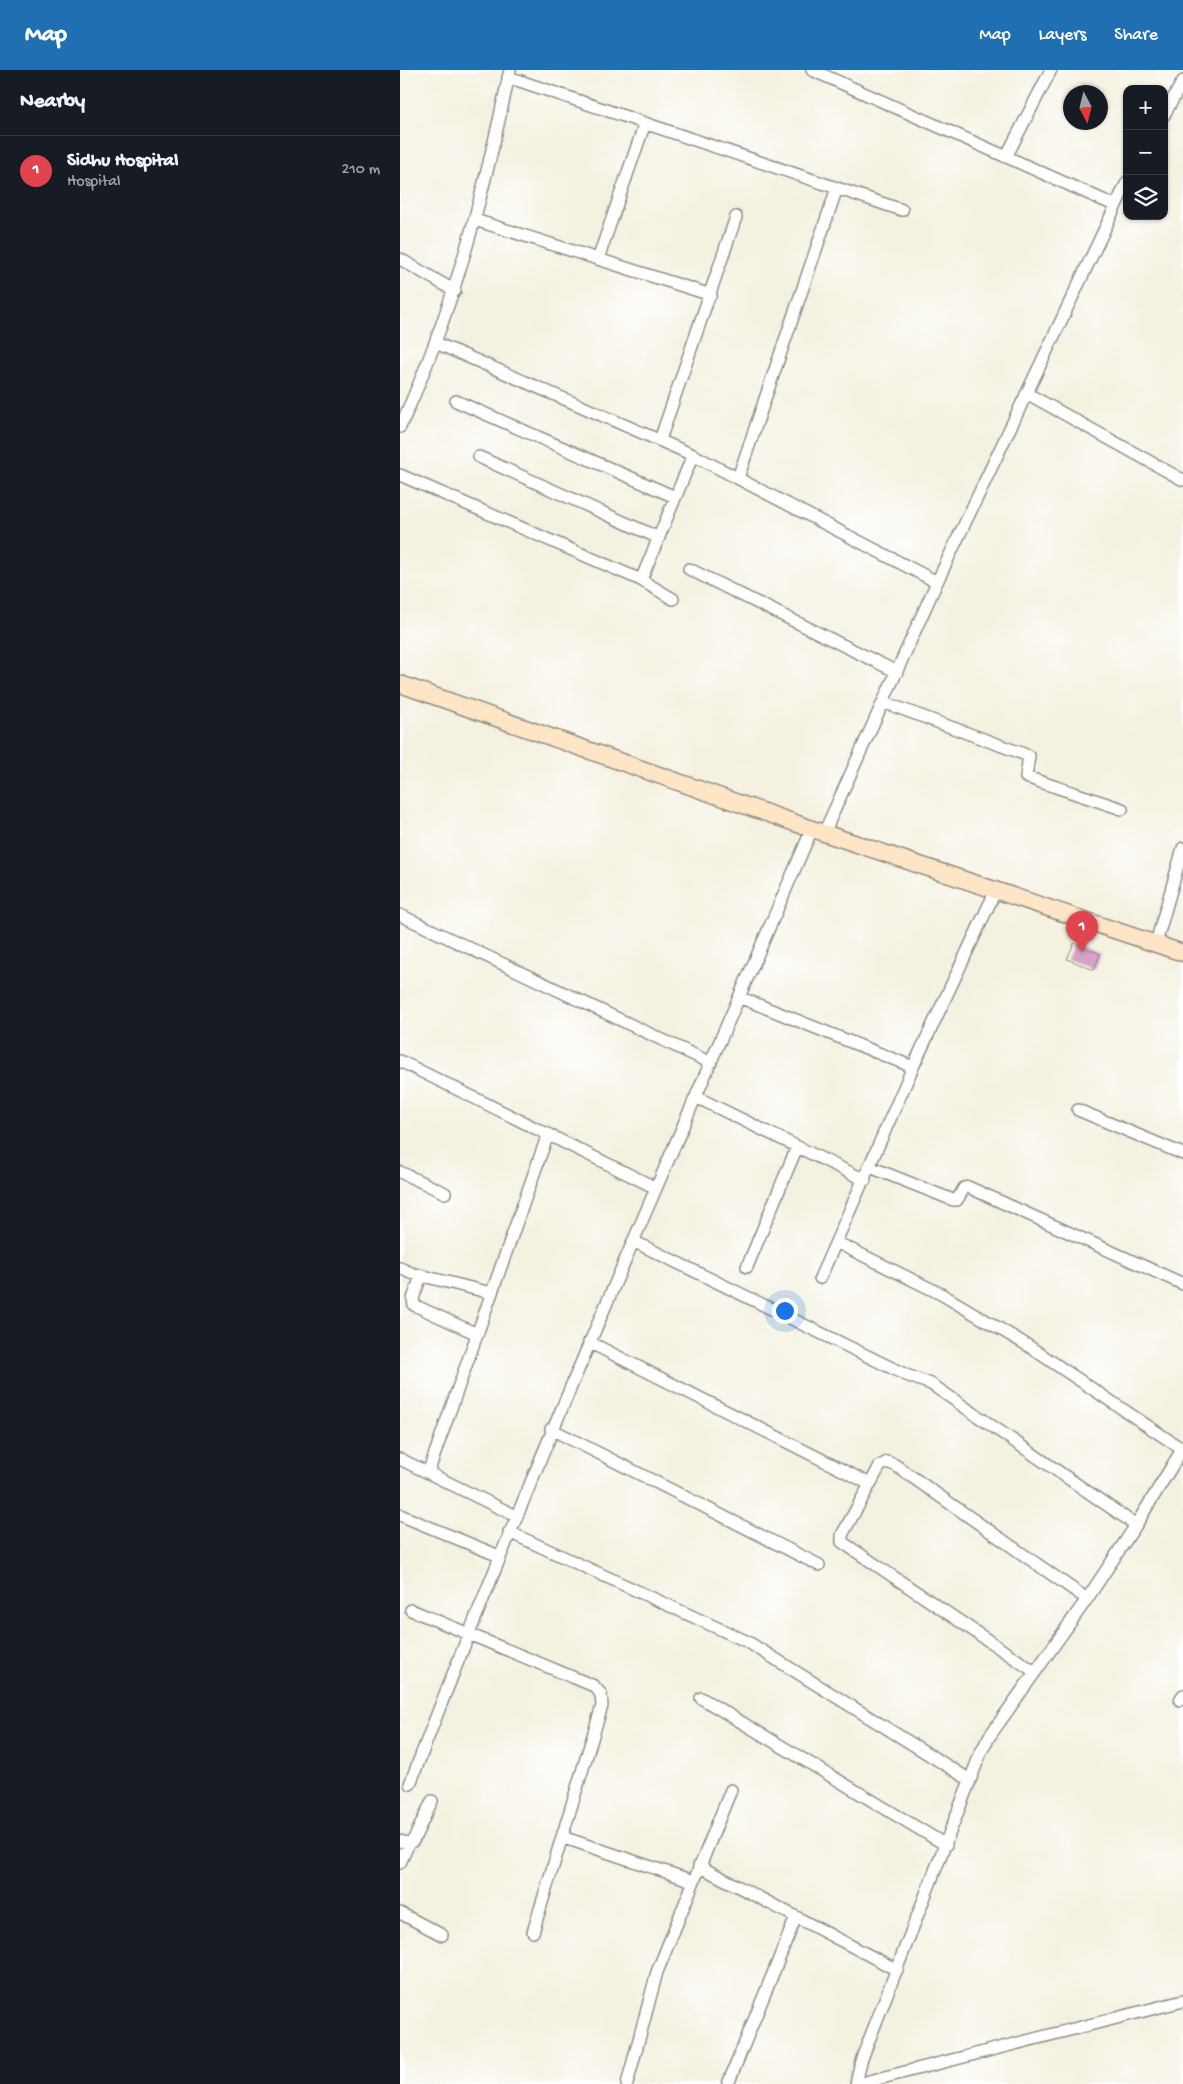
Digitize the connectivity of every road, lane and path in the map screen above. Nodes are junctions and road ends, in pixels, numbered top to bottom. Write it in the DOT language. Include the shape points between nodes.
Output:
graph roads {
  1 [pos="812,70"];
  2 [pos="1051,70"];
  3 [pos="509,73"];
  4 [pos="1183,81"];
  5 [pos="1168,108"];
  6 [pos="645,123"];
  7 [pos="1006,157"];
  8 [pos="837,188"];
  9 [pos="1123,189"];
  10 [pos="1114,205"];
  11 [pos="902,210"];
  12 [pos="736,217"];
  13 [pos="475,220"];
  14 [pos="400,258"];
  15 [pos="598,259"];
  16 [pos="454,291"];
  17 [pos="711,295"];
  18 [pos="436,343"];
  19 [pos="1028,394"];
  20 [pos="456,401"];
  21 [pos="400,427"];
  22 [pos="660,440"];
  23 [pos="693,455"];
  24 [pos="479,457"];
  25 [pos="400,475"];
  26 [pos="738,478"];
  27 [pos="1183,480"];
  28 [pos="675,498"];
  29 [pos="659,538"];
  30 [pos="689,569"];
  31 [pos="641,580"];
  32 [pos="937,582"];
  33 [pos="673,599"];
  34 [pos="896,672"];
  35 [pos="400,684"];
  36 [pos="883,702"];
  37 [pos="1122,809"];
  38 [pos="818,831"];
  39 [pos="1183,848"];
  40 [pos="996,890"];
  41 [pos="400,915"];
  42 [pos="1156,944"];
  43 [pos="1183,952"];
  44 [pos="739,997"];
  45 [pos="400,1061"];
  46 [pos="710,1063"];
  47 [pos="913,1067"];
  48 [pos="696,1097"];
  49 [pos="1078,1110"];
  50 [pos="548,1134"];
  51 [pos="797,1147"];
  52 [pos="1183,1154"];
  53 [pos="870,1167"];
  54 [pos="400,1172"];
  55 [pos="865,1180"];
  56 [pos="656,1188"];
  57 [pos="445,1193"];
  58 [pos="633,1241"];
  59 [pos="836,1242"];
  60 [pos="746,1267"];
  61 [pos="400,1268"];
  62 [pos="421,1276"];
  63 [pos="820,1278"];
  64 [pos="1183,1284"];
  65 [pos="491,1293"];
  66 [pos="477,1334"];
  67 [pos="589,1342"];
  68 [pos="552,1429"];
  69 [pos="1183,1448"];
  70 [pos="400,1459"];
  71 [pos="428,1473"];
  72 [pos="870,1484"];
  73 [pos="400,1515"];
  74 [pos="516,1516"];
  75 [pos="1136,1524"];
  76 [pos="509,1532"];
  77 [pos="499,1556"];
  78 [pos="819,1565"];
  79 [pos="1087,1599"];
  80 [pos="410,1610"];
  81 [pos="467,1635"];
  82 [pos="1035,1672"];
  83 [pos="701,1698"];
  84 [pos="970,1780"];
  85 [pos="410,1784"];
  86 [pos="731,1790"];
  87 [pos="432,1801"];
  88 [pos="562,1837"];
  89 [pos="405,1842"];
  90 [pos="946,1845"];
  91 [pos="400,1863"];
  92 [pos="699,1866"];
  93 [pos="693,1881"];
  94 [pos="400,1912"];
  95 [pos="796,1917"];
  96 [pos="533,1932"];
  97 [pos="442,1935"];
  98 [pos="897,1970"];
  99 [pos="1183,2001"];
  100 [pos="627,2084"];
  101 [pos="728,2084"];
  102 [pos="857,2084"];
  1 -- 7 [label="street"];
  2 -- 7 [label="street"];
  3 -- 6 [label="street"];
  3 -- 13 [label="street"];
  4 -- 5 [label="street"];
  6 -- 8 [label="street"];
  6 -- 15 [label="street"];
  7 -- 10 [label="street"];
  8 -- 11 [label="street"];
  8 -- 26 [label="street"];
  9 -- 10 [label="street"];
  10 -- 19 [label="street"];
  12 -- 17 [label="street"];
  13 -- 15 [label="street"];
  13 -- 16 [label="street"];
  14 -- 16 [label="street"];
  15 -- 17 [label="street"];
  16 -- 18 [label="street"];
  17 -- 22 [label="street"];
  18 -- 21 [label="street"];
  18 -- 22 [label="street"];
  19 -- 27 [label="street"];
  19 -- 32 [label="street"];
  20 -- 28 [label="street"];
  22 -- 23 [label="street"];
  23 -- 26 [label="street"];
  23 -- 28 [label="street"];
  24 -- 29 [label="street"];
  25 -- 31 [label="street"];
  26 -- 32 [label="street"];
  28 -- 29 [label="street"];
  29 -- 31 [label="street"];
  30 -- 34 [label="street"];
  31 -- 33 [label="street"];
  32 -- 34 [label="street"];
  34 -- 36 [label="street"];
  35 -- 38 [label="main road"];
  36 -- 37 [label="street" via="1029,756 1025,776"];
  36 -- 38 [label="street"];
  38 -- 40 [label="main road"];
  38 -- 44 [label="street"];
  39 -- 42 [label="street"];
  40 -- 42 [label="main road"];
  40 -- 47 [label="street"];
  41 -- 46 [label="street"];
  42 -- 43 [label="main road"];
  44 -- 46 [label="street"];
  44 -- 47 [label="street"];
  45 -- 50 [label="street"];
  46 -- 48 [label="street"];
  47 -- 53 [label="street"];
  48 -- 51 [label="street"];
  48 -- 56 [label="street"];
  49 -- 52 [label="street"];
  50 -- 56 [label="street"];
  50 -- 65 [label="street"];
  51 -- 55 [label="street"];
  51 -- 60 [label="street"];
  53 -- 55 [label="street"];
  53 -- 64 [label="street" via="955,1201 968,1187"];
  54 -- 57 [label="street"];
  55 -- 59 [label="street"];
  56 -- 58 [label="street"];
  58 -- 67 [label="street"];
  58 -- 75 [label="street" via="906,1375 931,1384"];
  59 -- 63 [label="street"];
  59 -- 69 [label="street" via="941,1294 1027,1345"];
  61 -- 62 [label="street"];
  62 -- 65 [label="street"];
  62 -- 66 [label="street" via="414,1305"];
  65 -- 66 [label="street"];
  66 -- 71 [label="street"];
  67 -- 68 [label="street"];
  67 -- 72 [label="street"];
  68 -- 74 [label="street"];
  68 -- 78 [label="street"];
  69 -- 75 [label="street"];
  70 -- 71 [label="street"];
  71 -- 74 [label="street"];
  72 -- 79 [label="street" via="880,1466 892,1463"];
  72 -- 82 [label="street" via="842,1535 842,1542"];
  73 -- 77 [label="street"];
  74 -- 76 [label="street"];
  75 -- 79 [label="street"];
  76 -- 77 [label="street"];
  76 -- 84 [label="street" via="748,1642"];
  77 -- 81 [label="street"];
  79 -- 82 [label="street"];
  80 -- 81 [label="street"];
  81 -- 85 [label="street"];
  81 -- 88 [label="street" via="594,1686 601,1694 602,1706"];
  82 -- 84 [label="street" via="989,1737"];
  83 -- 90 [label="street"];
  84 -- 90 [label="street"];
  86 -- 92 [label="street"];
  87 -- 89 [label="street" via="413,1841"];
  88 -- 93 [label="street"];
  88 -- 96 [label="street"];
  89 -- 91 [label="street"];
  90 -- 98 [label="street"];
  92 -- 93 [label="street"];
  92 -- 95 [label="street"];
  93 -- 100 [label="street" via="657,1972"];
  94 -- 97 [label="street"];
  95 -- 98 [label="street"];
  95 -- 101 [label="street"];
  98 -- 102 [label="street" via="861,2061"];
  99 -- 102 [label="street"];
}
